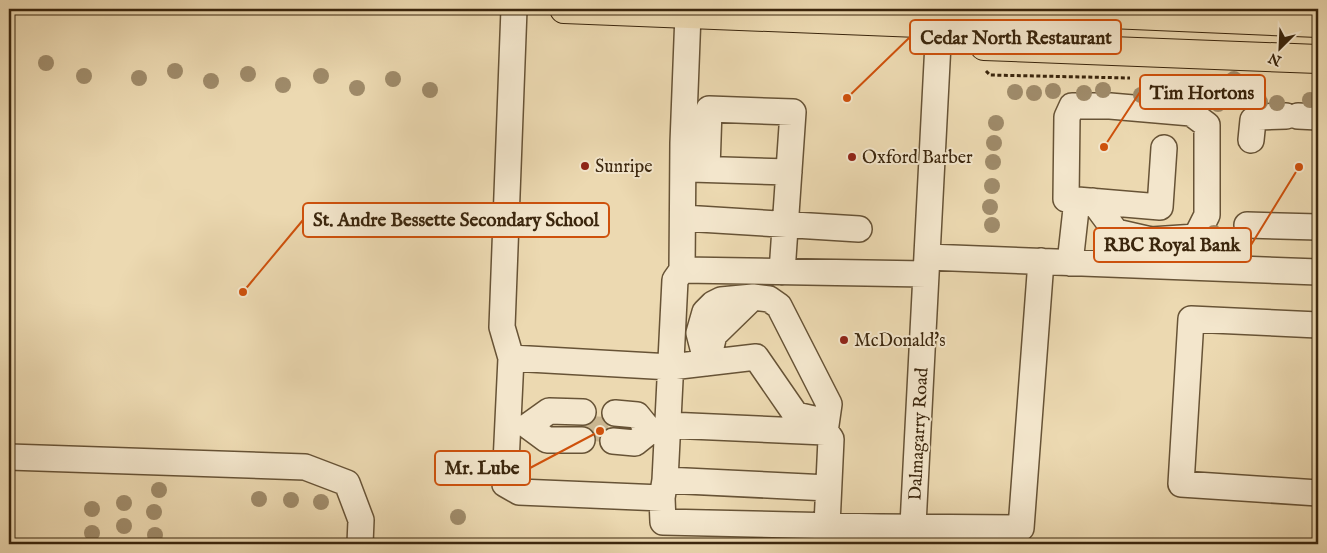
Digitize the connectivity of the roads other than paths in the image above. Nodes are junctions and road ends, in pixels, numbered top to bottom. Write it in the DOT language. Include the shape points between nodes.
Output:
graph roads {
  1 [pos="514,9"];
  2 [pos="564,9"];
  3 [pos="993,9"];
  4 [pos="688,14"];
  5 [pos="940,14"];
  6 [pos="977,17"];
  7 [pos="1318,23"];
  8 [pos="1318,59"];
  9 [pos="1301,116"];
  10 [pos="1251,140"];
  11 [pos="1164,148"];
  12 [pos="695,169"];
  13 [pos="789,172"];
  14 [pos="1066,199"];
  15 [pos="1092,201"];
  16 [pos="683,218"];
  17 [pos="785,224"];
  18 [pos="1247,225"];
  19 [pos="1318,227"];
  20 [pos="860,229"];
  21 [pos="1041,262"];
  22 [pos="1070,263"];
  23 [pos="927,266"];
  24 [pos="682,270"];
  25 [pos="782,272"];
  26 [pos="1318,272"];
  27 [pos="1318,325"];
  28 [pos="511,358"];
  29 [pos="707,363"];
  30 [pos="671,367"];
  31 [pos="517,425"];
  32 [pos="583,427"];
  33 [pos="614,428"];
  34 [pos="662,429"];
  35 [pos="825,432"];
  36 [pos="9,458"];
  37 [pos="828,488"];
  38 [pos="664,489"];
  39 [pos="1318,493"];
  40 [pos="827,525"];
  41 [pos="912,536"];
  42 [pos="360,544"];
  1 -- 28 [label="street" via="502,327"];
  2 -- 4 [label="main road"];
  3 -- 7 [label="main road"];
  4 -- 5 [label="main road"];
  4 -- 12 [label="street"];
  5 -- 6 [label="main road"];
  5 -- 23 [label="street, Dalmagarry Road"];
  6 -- 8 [label="main road" via="984,46"];
  9 -- 10 [label="street" via="1258,117 1253,120"];
  11 -- 15 [label="street" via="1160,207"];
  12 -- 13 [label="street"];
  12 -- 13 [label="street" via="709,109 793,112"];
  12 -- 16 [label="street"];
  13 -- 17 [label="street"];
  14 -- 15 [label="street" via="1067,117 1072,106 1191,113 1208,126 1207,215 1196,236 1151,240 1116,232"];
  15 -- 22 [label="street" via="1077,200"];
  16 -- 17 [label="street"];
  16 -- 24 [label="street"];
  17 -- 20 [label="street"];
  17 -- 25 [label="street"];
  18 -- 19 [label="street"];
  21 -- 22 [label="street"];
  21 -- 23 [label="street"];
  21 -- 41 [label="street" via="1021,528"];
  22 -- 26 [label="street"];
  23 -- 25 [label="street"];
  23 -- 41 [label="street, Dalmagarry Road"];
  24 -- 25 [label="street"];
  24 -- 30 [label="street" via="675,280"];
  27 -- 39 [label="street" via="1191,319 1181,484"];
  28 -- 30 [label="street"];
  28 -- 31 [label="street"];
  29 -- 30 [label="street"];
  29 -- 35 [label="street" via="756,357 796,415 818,420"];
  29 -- 35 [label="street" via="714,335 753,298 769,299 779,306 829,404"];
  30 -- 34 [label="street"];
  31 -- 32 [label="street" via="549,411"];
  31 -- 38 [label="street" via="505,484 519,492"];
  33 -- 34 [label="street" via="635,443"];
  34 -- 35 [label="street"];
  34 -- 38 [label="street"];
  35 -- 37 [label="street" via="831,439"];
  36 -- 42 [label="street" via="305,467 347,483 361,520"];
  37 -- 38 [label="street"];
  37 -- 40 [label="street"];
  38 -- 40 [label="street" via="664,522"];
  40 -- 41 [label="street"];
}
